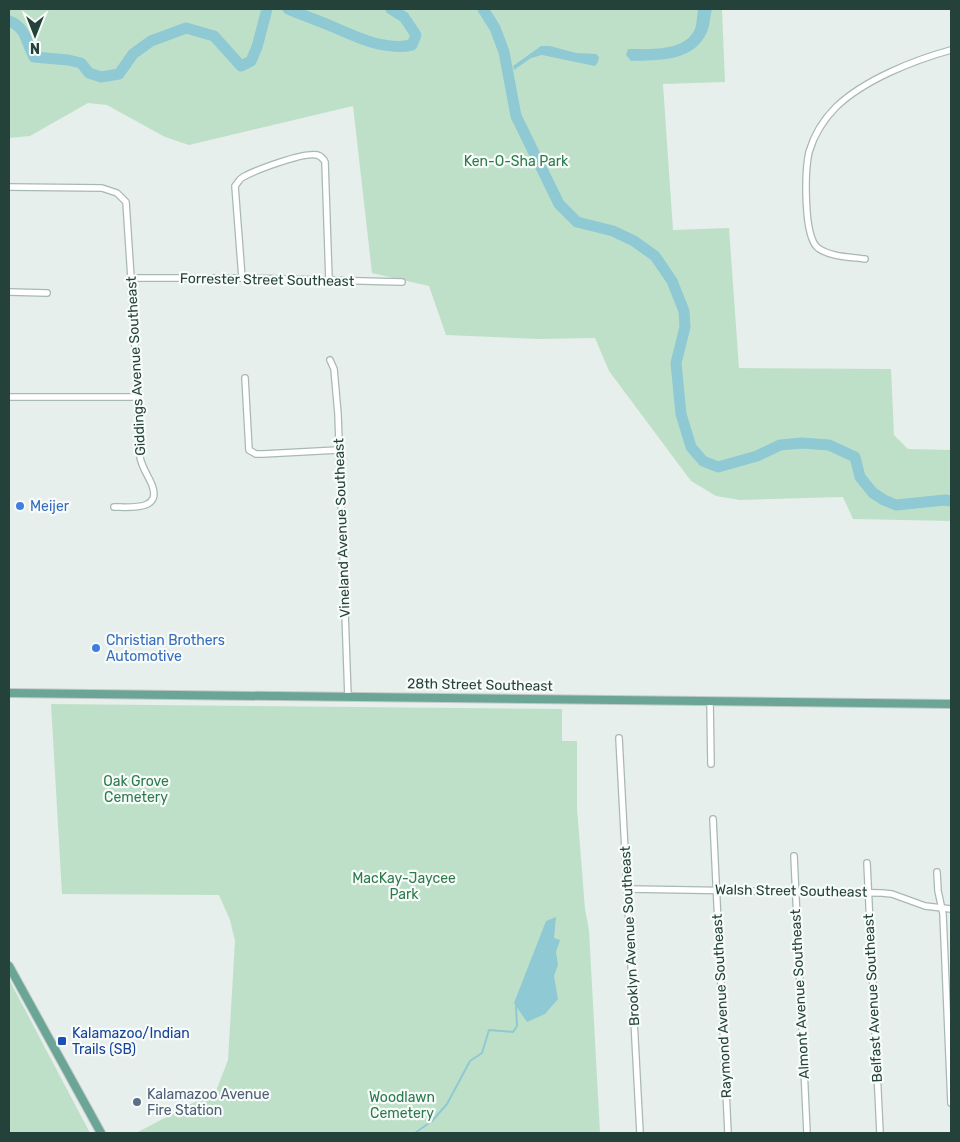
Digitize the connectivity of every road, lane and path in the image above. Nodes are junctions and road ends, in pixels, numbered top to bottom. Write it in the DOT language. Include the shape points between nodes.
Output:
graph roads {
  1 [pos="951,50"];
  2 [pos="9,187"];
  3 [pos="866,259"];
  4 [pos="132,278"];
  5 [pos="242,278"];
  6 [pos="329,280"];
  7 [pos="402,282"];
  8 [pos="9,292"];
  9 [pos="48,292"];
  10 [pos="330,360"];
  11 [pos="245,378"];
  12 [pos="9,397"];
  13 [pos="137,397"];
  14 [pos="338,450"];
  15 [pos="114,507"];
  16 [pos="9,692"];
  17 [pos="348,697"];
  18 [pos="710,701"];
  19 [pos="951,704"];
  20 [pos="619,738"];
  21 [pos="710,764"];
  22 [pos="713,819"];
  23 [pos="794,856"];
  24 [pos="867,863"];
  25 [pos="937,872"];
  26 [pos="628,889"];
  27 [pos="717,889"];
  28 [pos="795,891"];
  29 [pos="868,892"];
  30 [pos="941,909"];
  31 [pos="951,909"];
  32 [pos="9,966"];
  33 [pos="948,998"];
  34 [pos="950,1073"];
  35 [pos="951,1103"];
  36 [pos="101,1133"];
  37 [pos="640,1133"];
  38 [pos="728,1133"];
  39 [pos="806,1133"];
  40 [pos="880,1133"];
  1 -- 3 [label="street" via="908,64 867,85 838,106 821,124 809,152 806,189 810,238 817,248 828,253"];
  2 -- 4 [label="street, Giddings Avenue Southeast" via="89,187 117,193 126,202"];
  4 -- 5 [label="street, Forrester Street Southeast"];
  4 -- 13 [label="street, Giddings Avenue Southeast"];
  5 -- 6 [label="street, Forrester Street Southeast"];
  5 -- 6 [label="street" via="235,186 240,178 270,166 317,155 325,162"];
  6 -- 7 [label="street, Forrester Street Southeast"];
  8 -- 9 [label="street"];
  10 -- 14 [label="street, Vineland Avenue Southeast" via="334,369 338,414"];
  11 -- 14 [label="street" via="249,450 263,454"];
  12 -- 13 [label="street"];
  13 -- 15 [label="street, Giddings Avenue Southeast" via="141,466 154,492 147,505"];
  14 -- 17 [label="street, Vineland Avenue Southeast"];
  16 -- 17 [label="main road, 28th Street Southeast"];
  17 -- 18 [label="main road, 28th Street Southeast"];
  18 -- 19 [label="main road, 28th Street Southeast"];
  18 -- 21 [label="street"];
  20 -- 26 [label="street, Brooklyn Avenue Southeast"];
  22 -- 27 [label="street, Raymond Avenue Southeast"];
  23 -- 28 [label="street, Almont Avenue Southeast"];
  24 -- 29 [label="street, Belfast Avenue Southeast"];
  25 -- 30 [label="street"];
  26 -- 27 [label="street, Walsh Street Southeast"];
  26 -- 37 [label="street, Brooklyn Avenue Southeast"];
  27 -- 28 [label="street, Walsh Street Southeast"];
  27 -- 38 [label="street, Raymond Avenue Southeast"];
  28 -- 29 [label="street, Walsh Street Southeast"];
  28 -- 39 [label="street, Almont Avenue Southeast"];
  29 -- 30 [label="street, Walsh Street Southeast" via="892,894"];
  29 -- 40 [label="street, Belfast Avenue Southeast"];
  30 -- 31 [label="street, Walsh Street Southeast"];
  30 -- 33 [label="street"];
  32 -- 36 [label="main road"];
  33 -- 34 [label="street"];
  34 -- 35 [label="street"];
}
